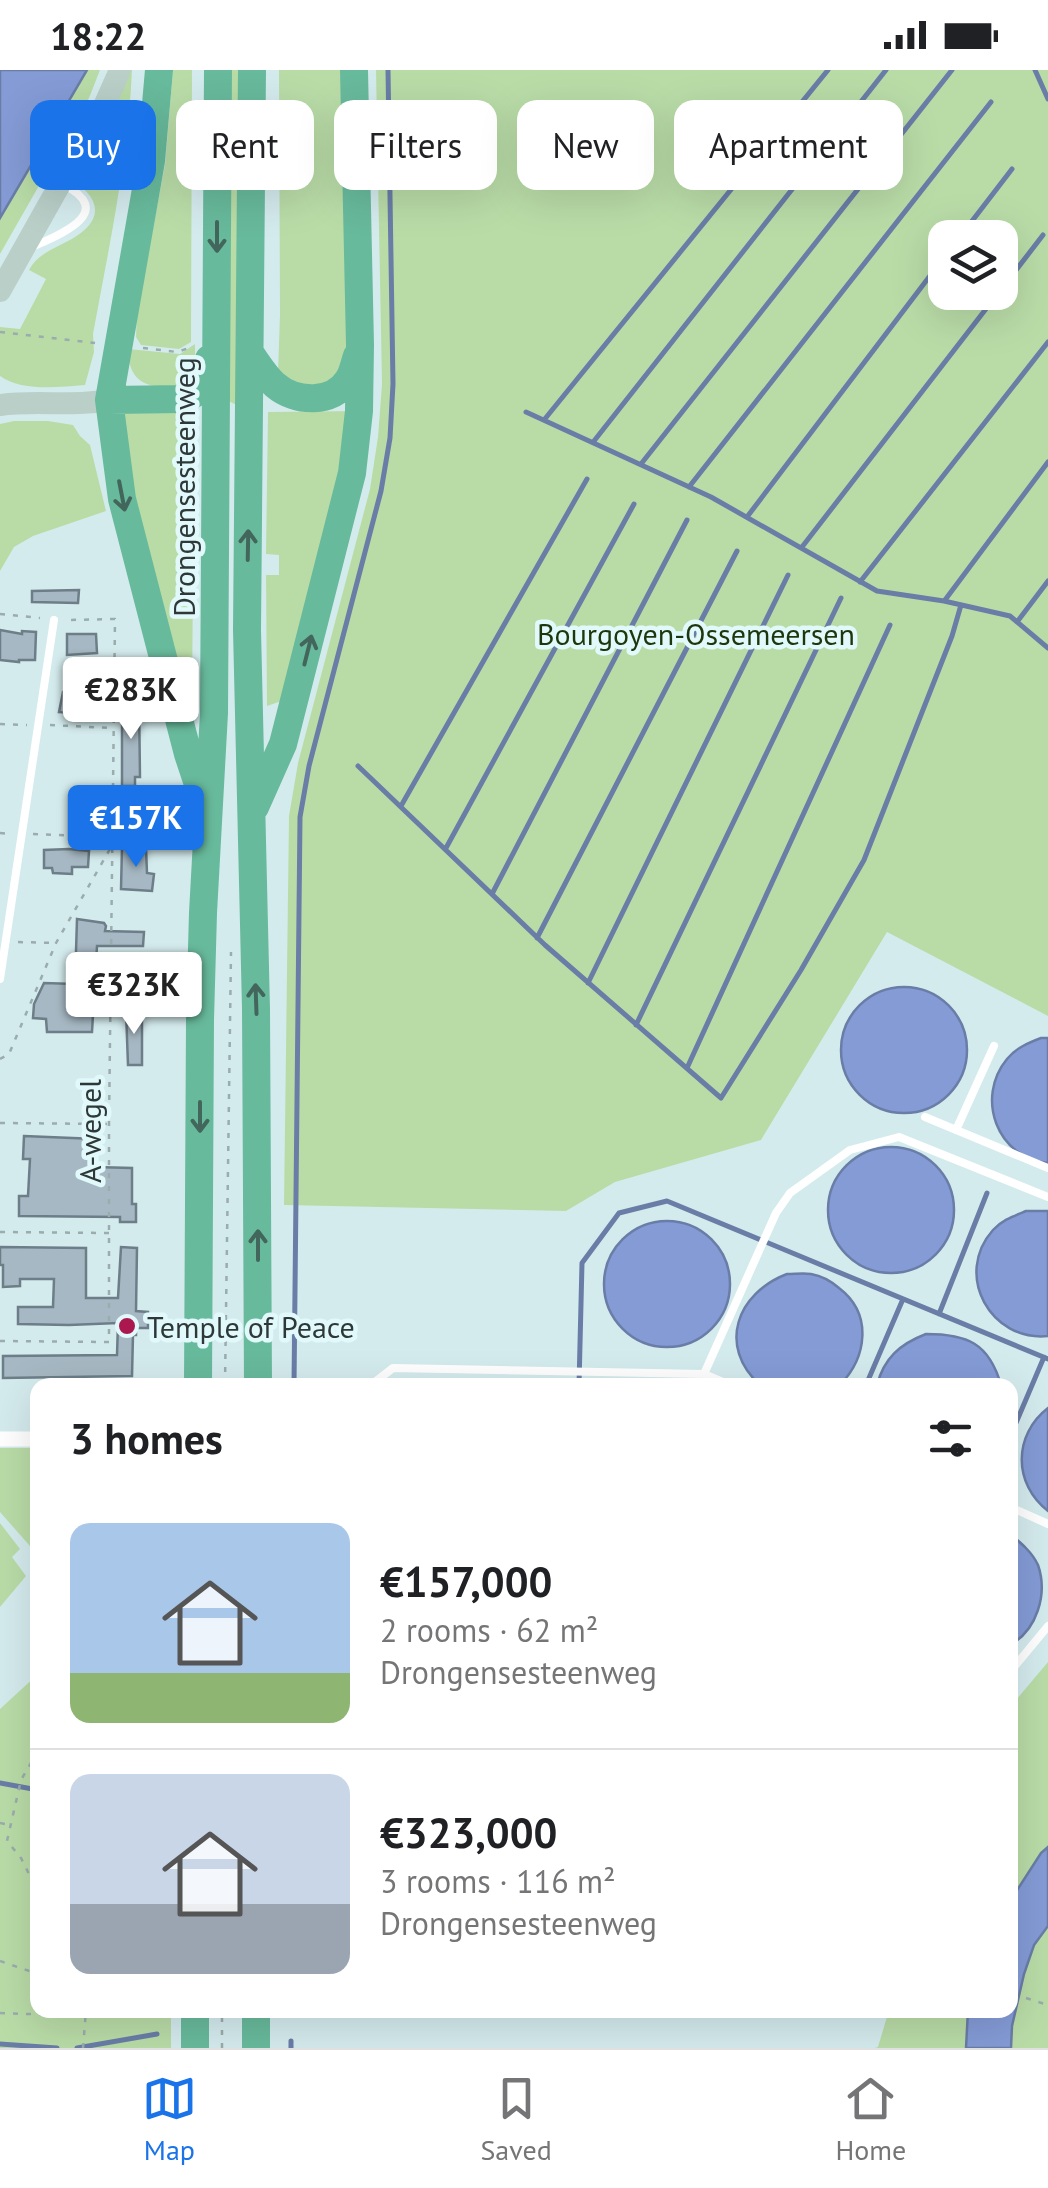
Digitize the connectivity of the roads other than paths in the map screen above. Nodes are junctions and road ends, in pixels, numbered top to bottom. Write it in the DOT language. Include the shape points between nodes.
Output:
graph roads {
  1 [pos="120,70"];
  2 [pos="160,70"];
  3 [pos="218,70"];
  4 [pos="252,70"];
  5 [pos="354,70"];
  6 [pos="107,100"];
  7 [pos="57,190"];
  8 [pos="75,190"];
  9 [pos="22,252"];
  10 [pos="0,291"];
  11 [pos="207,339"];
  12 [pos="360,346"];
  13 [pos="250,353"];
  14 [pos="182,399"];
  15 [pos="5,400"];
  16 [pos="109,400"];
  17 [pos="216,407"];
  18 [pos="249,417"];
  19 [pos="54,620"];
  20 [pos="208,812"];
  21 [pos="250,817"];
  22 [pos="0,980"];
  23 [pos="994,1046"];
  24 [pos="924,1117"];
  25 [pos="956,1130"];
  26 [pos="1048,1168"];
  27 [pos="1048,1197"];
  28 [pos="704,1374"];
  29 [pos="198,1378"];
  30 [pos="258,1378"];
  31 [pos="380,1378"];
  32 [pos="713,1378"];
  33 [pos="0,1439"];
  34 [pos="30,1439"];
  35 [pos="1018,1511"];
  36 [pos="1048,1524"];
  37 [pos="1048,1626"];
  38 [pos="1018,1662"];
  39 [pos="195,2018"];
  40 [pos="256,2018"];
  41 [pos="195,2048"];
  42 [pos="256,2048"];
  1 -- 6 [label="street"];
  2 -- 16 [label="highway"];
  3 -- 11 [label="highway, Drongensesteenweg, one-way"];
  4 -- 13 [label="highway"];
  5 -- 12 [label="highway"];
  7 -- 9 [label="street"];
  8 -- 9 [label="lane" via="85,200 83,218"];
  9 -- 10 [label="street"];
  11 -- 14 [label="highway" via="198,388"];
  11 -- 17 [label="highway, Drongensesteenweg"];
  12 -- 13 [label="highway" via="350,378 318,398 278,388"];
  21 -- 12 [label="highway, one-way" via="283,744 352,473"];
  13 -- 18 [label="highway"];
  14 -- 16 [label="highway"];
  14 -- 17 [label="lane"];
  15 -- 16 [label="street"];
  16 -- 20 [label="highway, one-way" via="122,499"];
  17 -- 18 [label="lane"];
  17 -- 20 [label="highway, Drongensesteenweg"];
  21 -- 18 [label="highway, one-way"];
  19 -- 22 [label="lane"];
  20 -- 29 [label="highway, Drongensesteenweg, one-way"];
  30 -- 21 [label="highway, one-way"];
  23 -- 25 [label="lane"];
  24 -- 25 [label="lane"];
  25 -- 26 [label="lane"];
  27 -- 28 [label="lane" via="899,1137 850,1150 790,1193 776,1213"];
  28 -- 31 [label="lane" via="393,1368"];
  28 -- 32 [label="lane"];
  33 -- 34 [label="street"];
  35 -- 36 [label="lane"];
  37 -- 38 [label="lane"];
  39 -- 41 [label="highway"];
  40 -- 42 [label="highway"];
}
